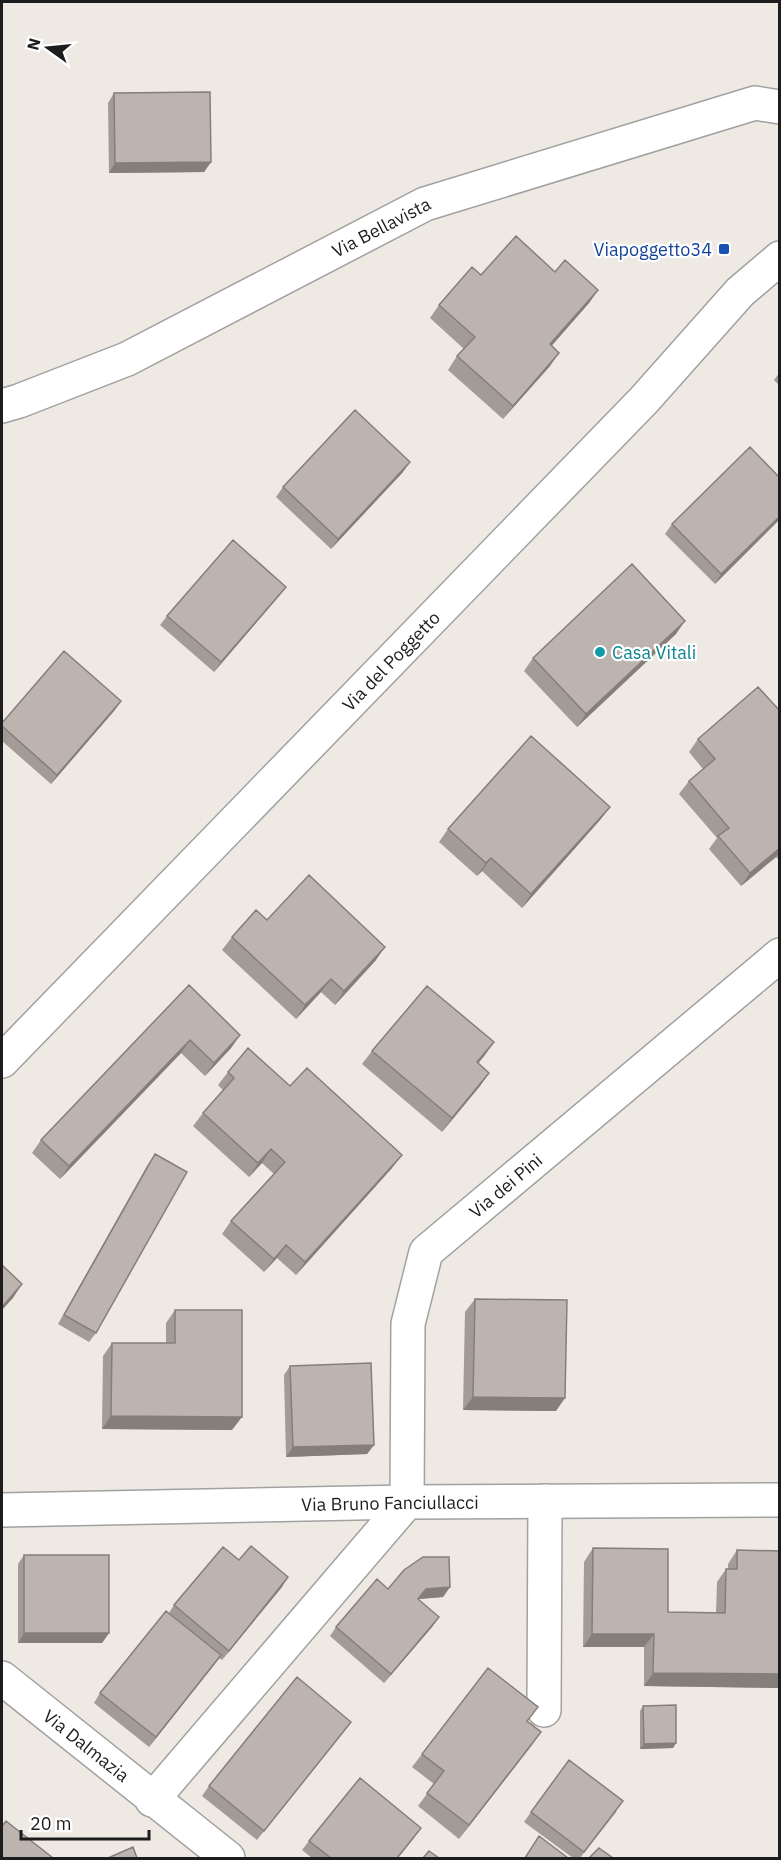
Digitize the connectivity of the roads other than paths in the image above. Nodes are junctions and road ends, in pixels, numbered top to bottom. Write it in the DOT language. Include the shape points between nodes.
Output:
graph roads {
  1 [pos="780,107"];
  2 [pos="780,258"];
  3 [pos="2,406"];
  4 [pos="780,956"];
  5 [pos="2,1061"];
  6 [pos="780,1500"];
  7 [pos="545,1501"];
  8 [pos="407,1503"];
  9 [pos="2,1510"];
  10 [pos="2,1678"];
  11 [pos="544,1710"];
  12 [pos="152,1800"];
  13 [pos="228,1858"];
  1 -- 3 [label="street, Via Bellavista" via="755,104 425,204 127,359"];
  2 -- 5 [label="street, Via del Poggetto" via="740,292 644,400"];
  4 -- 8 [label="street, Via dei Pini" via="426,1252 408,1324"];
  6 -- 7 [label="street, Via Bruno Fanciullacci"];
  7 -- 8 [label="street, Via Bruno Fanciullacci"];
  7 -- 11 [label="street"];
  8 -- 9 [label="street, Via Bruno Fanciullacci"];
  8 -- 12 [label="street"];
  10 -- 12 [label="street, Via Dalmazia"];
  12 -- 13 [label="street, Via Dalmazia"];
}
